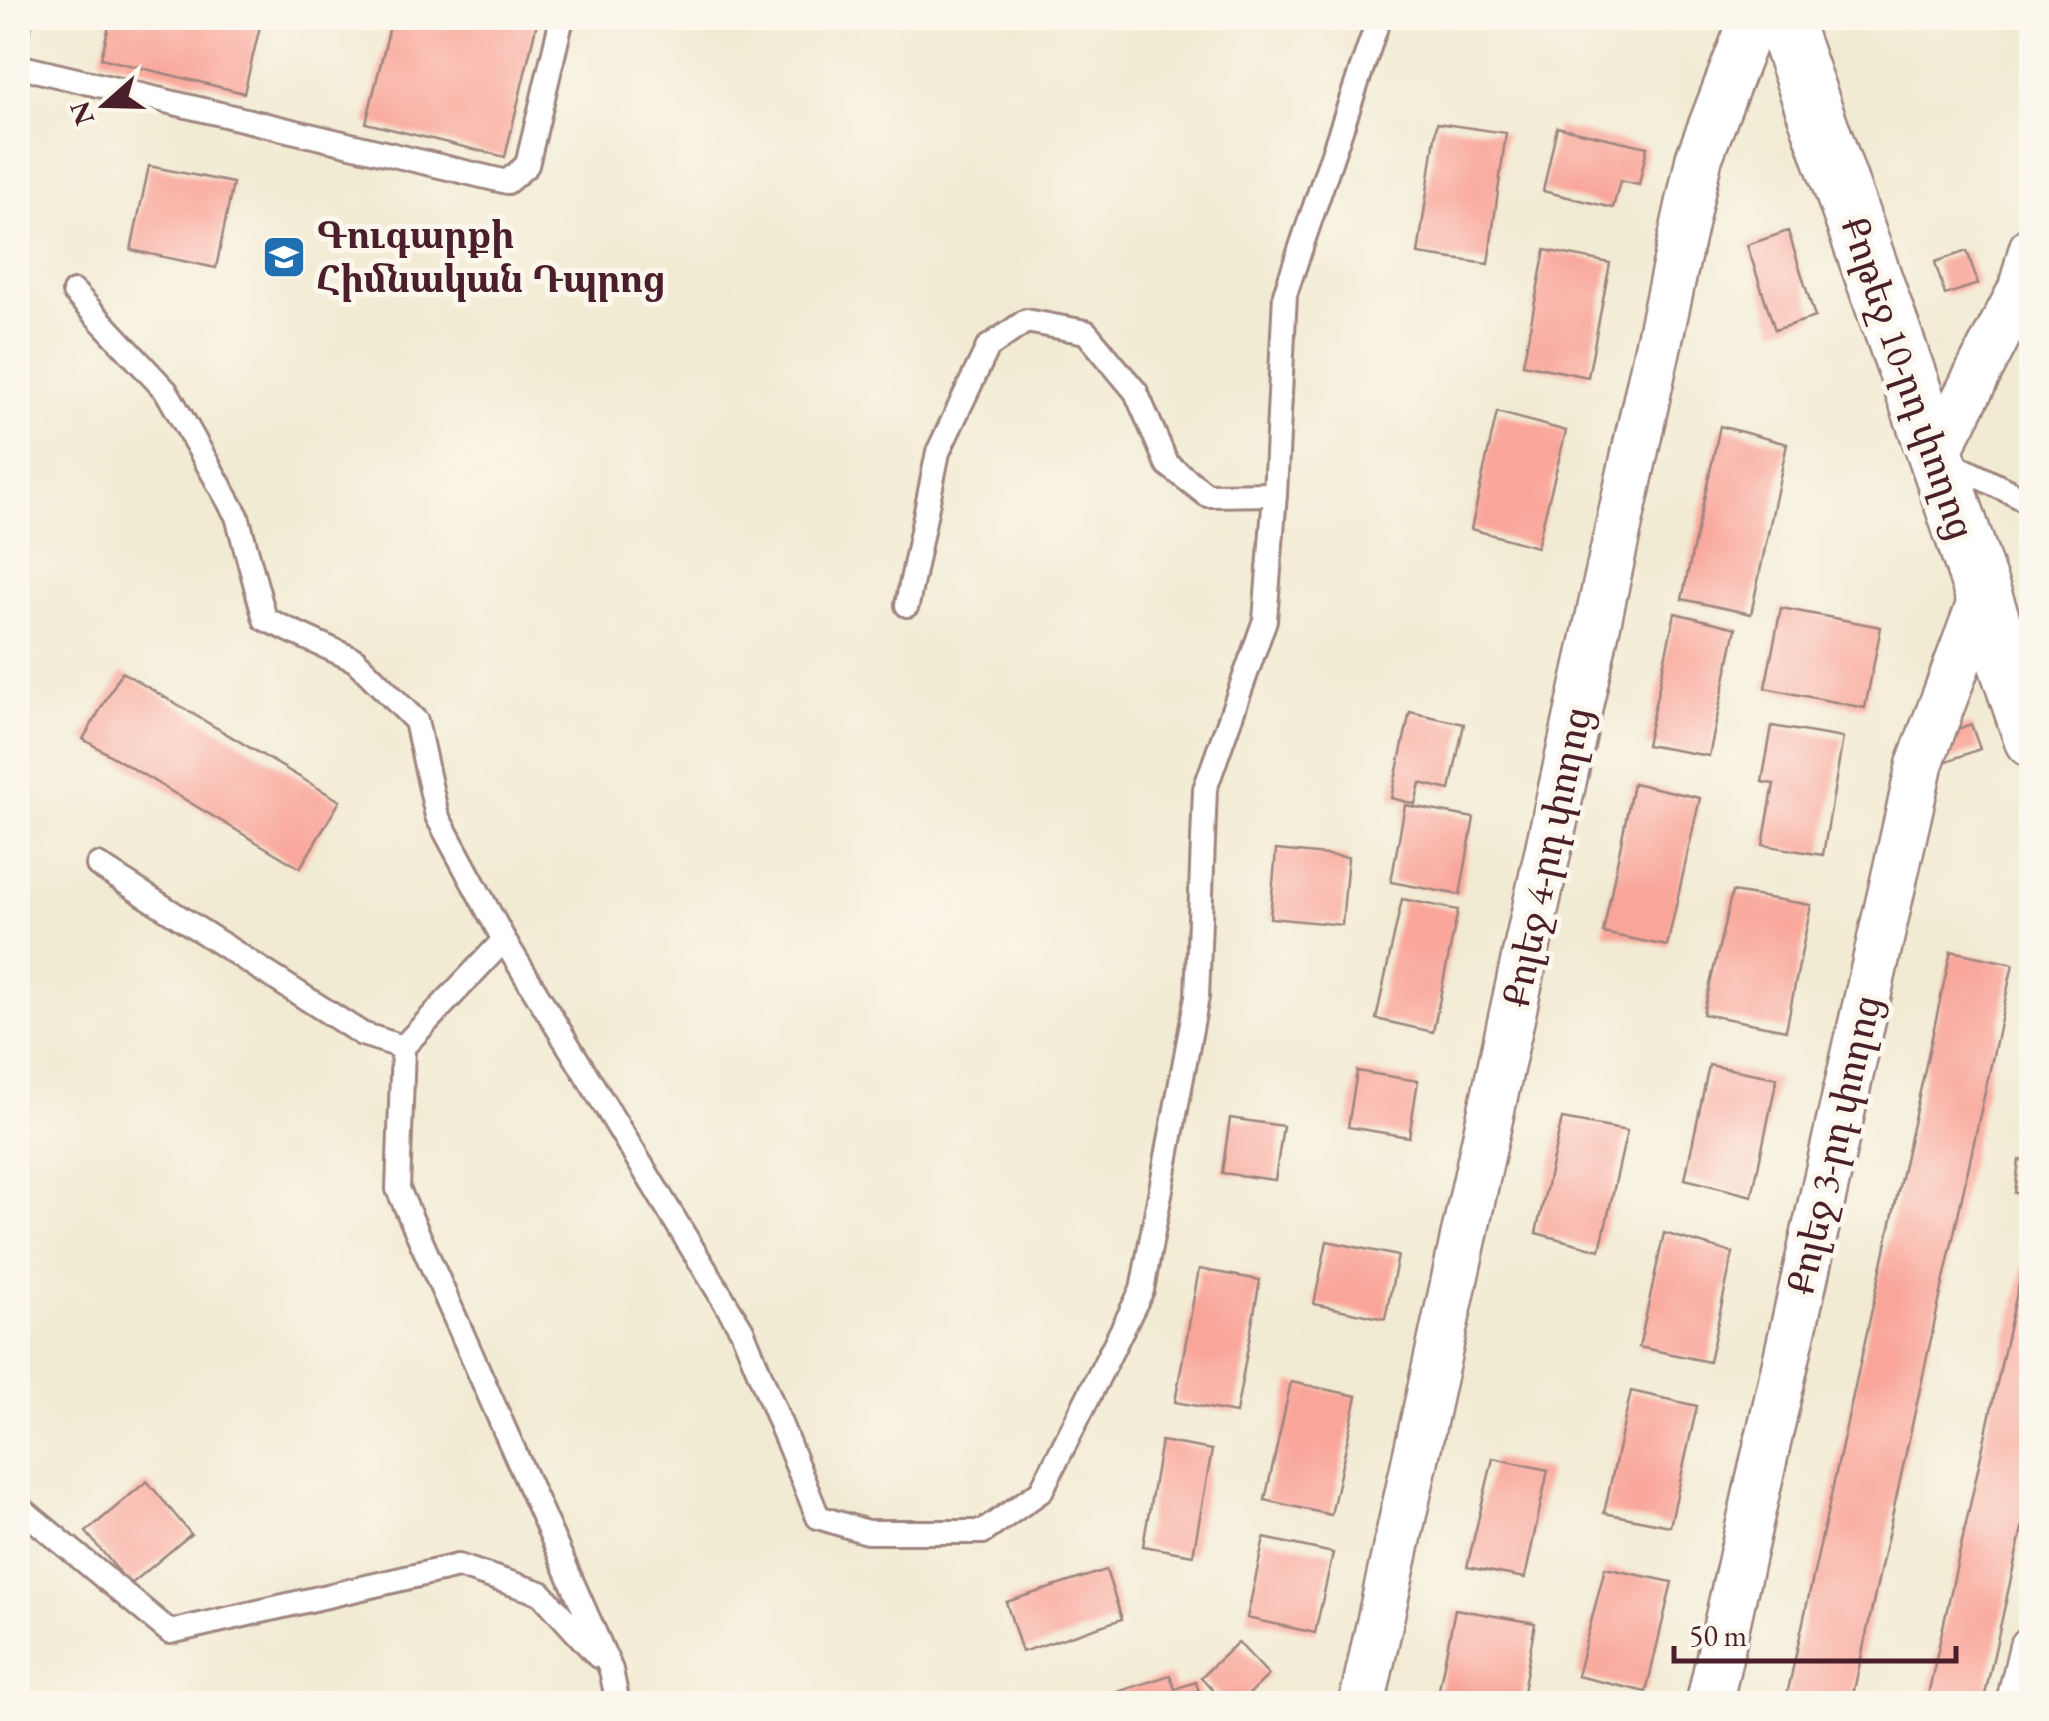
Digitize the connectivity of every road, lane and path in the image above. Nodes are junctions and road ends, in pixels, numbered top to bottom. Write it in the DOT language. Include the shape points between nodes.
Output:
graph roads {
  1 [pos="20,18"];
  2 [pos="562,18"];
  3 [pos="1379,18"];
  4 [pos="1753,18"];
  5 [pos="1782,18"];
  6 [pos="18,29"];
  7 [pos="18,66"];
  8 [pos="2032,249"];
  9 [pos="74,292"];
  10 [pos="1936,455"];
  11 [pos="1275,494"];
  12 [pos="2032,508"];
  13 [pos="1984,593"];
  14 [pos="907,605"];
  15 [pos="2029,722"];
  16 [pos="98,865"];
  17 [pos="504,940"];
  18 [pos="403,1047"];
  19 [pos="18,1506"];
  20 [pos="2032,1648"];
  21 [pos="611,1670"];
  22 [pos="618,1704"];
  23 [pos="1362,1704"];
  24 [pos="1709,1704"];
  25 [pos="2020,1704"];
  1 -- 6 [label="lane"];
  2 -- 7 [label="lane" via="527,165 507,182"];
  3 -- 11 [label="lane" via="1285,294"];
  4 -- 23 [label="street, Քոլեջ 4-րդ փողոց" via="1699,158"];
  5 -- 10 [label="street, Քոթեջ 10-րդ փողոց"];
  8 -- 10 [label="street" via="2022,290"];
  9 -- 17 [label="lane" via="167,392 237,516 265,620 355,660 416,721 436,816"];
  10 -- 12 [label="lane"];
  10 -- 13 [label="street, Քոթեջ 10-րդ փողոց"];
  11 -- 14 [label="lane" via="1207,496 1167,464 1136,392 1086,332 1026,321 988,347 938,452"];
  11 -- 17 [label="lane" via="1264,620 1205,789 1197,997 1142,1290 1041,1491 983,1532 867,1532 818,1516 742,1330"];
  13 -- 15 [label="street, Քոթեջ 10-րդ փողոց"];
  13 -- 24 [label="street, Քոլեջ 3-րդ փողոց" via="1920,763"];
  16 -- 18 [label="lane" via="362,1034"];
  17 -- 18 [label="lane"];
  18 -- 21 [label="lane" via="398,1189"];
  19 -- 21 [label="lane" via="170,1632 458,1566 541,1593"];
  20 -- 25 [label="street"];
  21 -- 22 [label="lane"];
}
